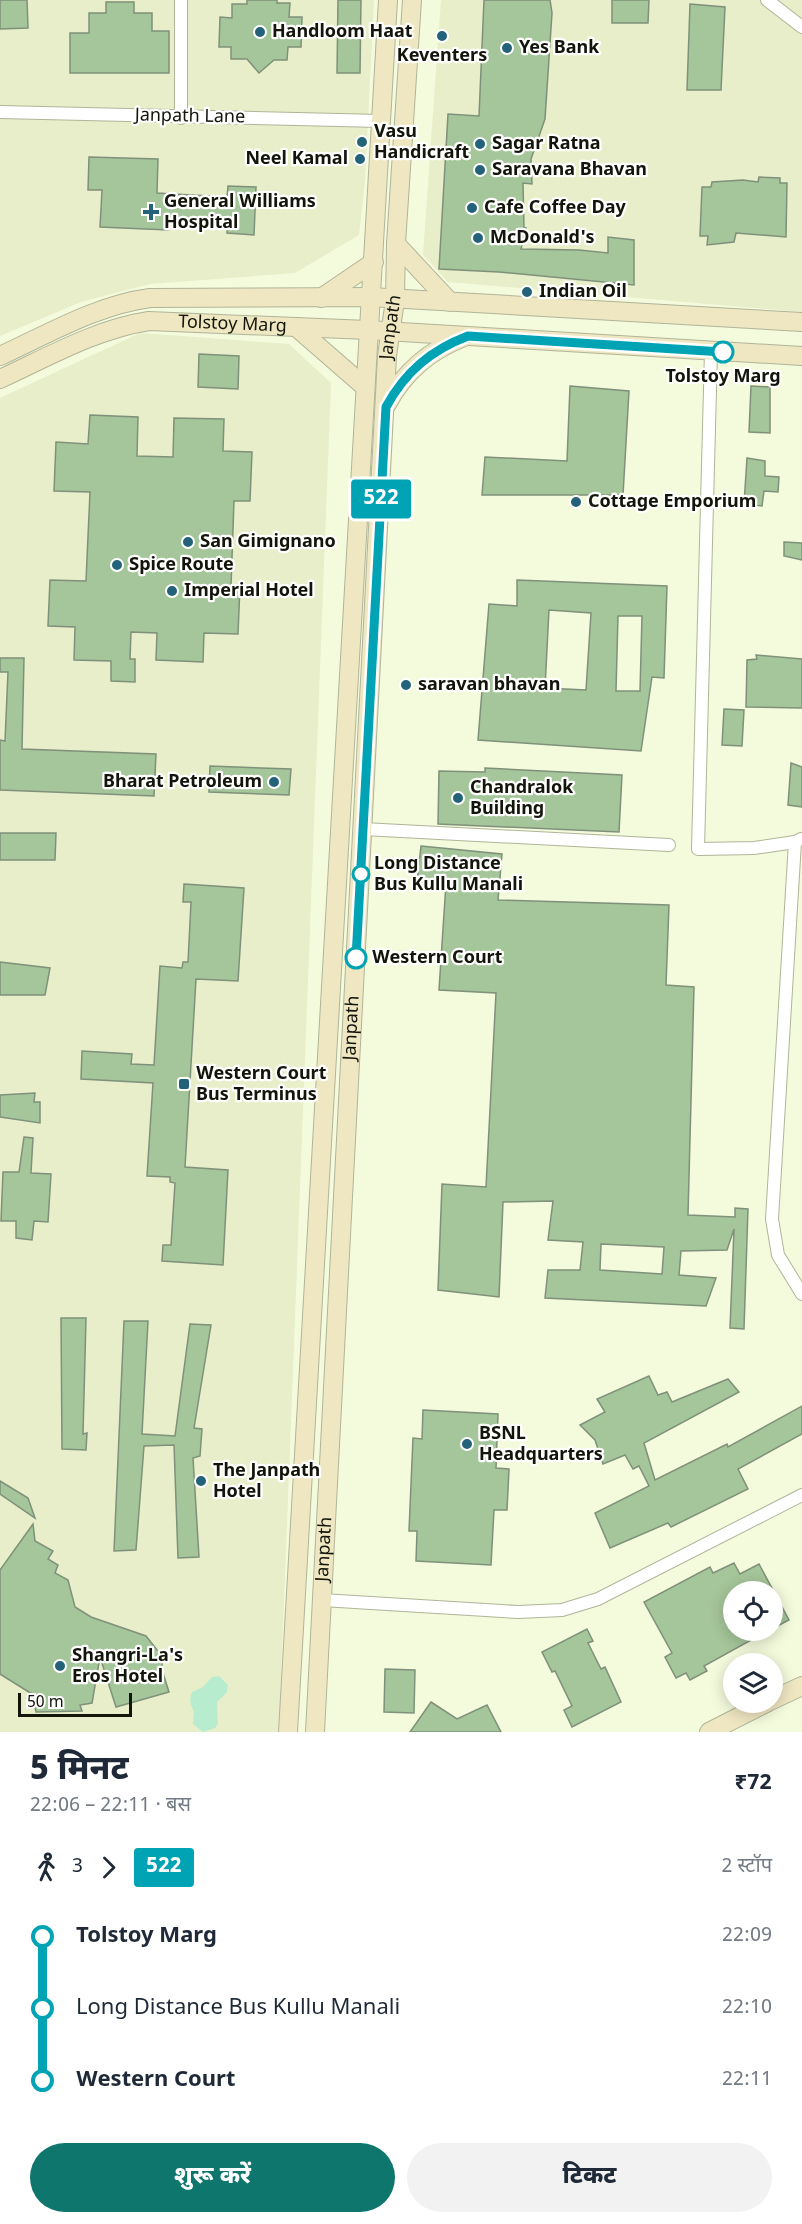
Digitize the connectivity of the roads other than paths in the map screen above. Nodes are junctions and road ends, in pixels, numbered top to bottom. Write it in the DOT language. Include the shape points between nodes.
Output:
graph roads {
  1 [pos="181,0"];
  2 [pos="388,0"];
  3 [pos="412,0"];
  4 [pos="767,0"];
  5 [pos="802,27"];
  6 [pos="0,112"];
  7 [pos="181,118"];
  8 [pos="381,121"];
  9 [pos="396,244"];
  10 [pos="374,262"];
  11 [pos="370,297"];
  12 [pos="321,298"];
  13 [pos="395,300"];
  14 [pos="450,302"];
  15 [pos="802,322"];
  16 [pos="296,327"];
  17 [pos="368,330"];
  18 [pos="389,332"];
  19 [pos="468,336"];
  20 [pos="711,351"];
  21 [pos="0,356"];
  22 [pos="802,356"];
  23 [pos="0,379"];
  24 [pos="365,387"];
  25 [pos="386,407"];
  26 [pos="363,829"];
  27 [pos="798,840"];
  28 [pos="669,845"];
  29 [pos="802,1294"];
  30 [pos="802,1495"];
  31 [pos="322,1600"];
  32 [pos="802,1686"];
  33 [pos="783,1696"];
  34 [pos="748,1713"];
  35 [pos="288,1732"];
  36 [pos="315,1732"];
  37 [pos="709,1732"];
  1 -- 7 [label="street"];
  2 -- 8 [label="main road, Janpath"];
  3 -- 9 [label="main road, Janpath"];
  4 -- 5 [label="street"];
  6 -- 7 [label="street, Janpath Lane"];
  7 -- 8 [label="street, Janpath Lane"];
  8 -- 10 [label="main road, Janpath"];
  9 -- 13 [label="main road, Janpath"];
  9 -- 14 [label="main road"];
  10 -- 11 [label="main road, Janpath"];
  10 -- 12 [label="main road"];
  11 -- 12 [label="main road, Tolstoy Marg"];
  11 -- 13 [label="main road, Tolstoy Marg"];
  11 -- 17 [label="main road, Janpath"];
  12 -- 21 [label="main road, Tolstoy Marg" via="136,300 86,316"];
  13 -- 14 [label="main road, Tolstoy Marg"];
  13 -- 18 [label="main road, Janpath"];
  14 -- 15 [label="main road, Tolstoy Marg"];
  16 -- 17 [label="main road, Tolstoy Marg"];
  16 -- 23 [label="main road, Tolstoy Marg" via="136,323 85,340"];
  16 -- 24 [label="main road"];
  17 -- 18 [label="main road, Tolstoy Marg"];
  17 -- 24 [label="main road, Janpath"];
  18 -- 19 [label="main road, Tolstoy Marg"];
  18 -- 25 [label="main road, Janpath"];
  19 -- 20 [label="main road, Tolstoy Marg"];
  19 -- 25 [label="main road" via="426,357 403,380"];
  20 -- 22 [label="main road, Tolstoy Marg"];
  20 -- 27 [label="street" via="698,849 754,848"];
  24 -- 35 [label="main road, Janpath"];
  25 -- 26 [label="main road, Janpath"];
  26 -- 28 [label="street"];
  26 -- 31 [label="main road, Janpath"];
  27 -- 29 [label="street" via="772,1219 778,1255"];
  30 -- 31 [label="street" via="598,1599 562,1610 518,1612"];
  31 -- 36 [label="main road, Janpath"];
  32 -- 33 [label="main road"];
  34 -- 37 [label="main road"];
}
